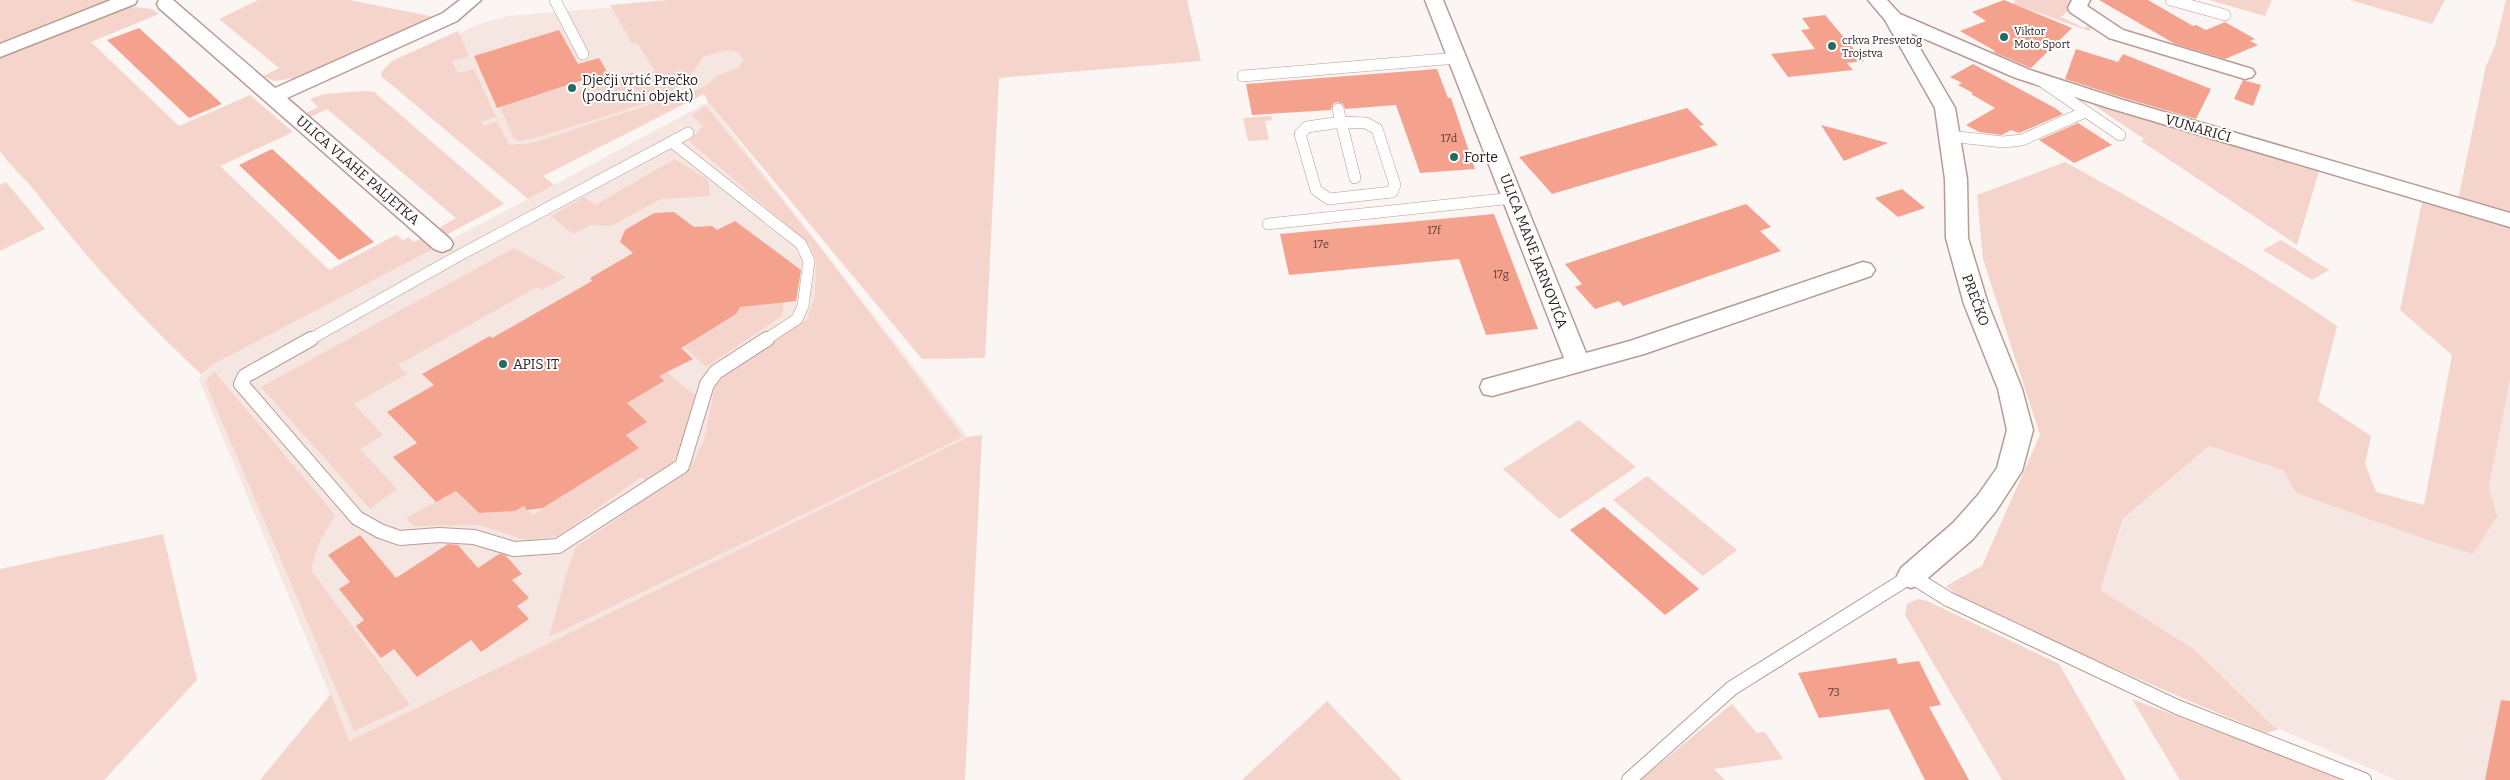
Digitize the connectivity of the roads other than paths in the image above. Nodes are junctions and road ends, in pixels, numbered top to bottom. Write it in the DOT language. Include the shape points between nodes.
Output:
graph roads {
  1 [pos="128,0"];
  2 [pos="472,0"];
  3 [pos="555,0"];
  4 [pos="1434,0"];
  5 [pos="1878,0"];
  6 [pos="2081,0"];
  7 [pos="2171,0"];
  8 [pos="166,4"];
  9 [pos="2224,15"];
  10 [pos="1893,18"];
  11 [pos="0,51"];
  12 [pos="583,54"];
  13 [pos="1457,58"];
  14 [pos="2246,73"];
  15 [pos="1243,76"];
  16 [pos="2037,78"];
  17 [pos="273,96"];
  18 [pos="1338,109"];
  19 [pos="2085,112"];
  20 [pos="1341,122"];
  21 [pos="688,133"];
  22 [pos="1949,136"];
  23 [pos="2120,136"];
  24 [pos="672,142"];
  25 [pos="1355,178"];
  26 [pos="1513,198"];
  27 [pos="2510,220"];
  28 [pos="1268,224"];
  29 [pos="450,250"];
  30 [pos="1863,270"];
  31 [pos="1578,364"];
  32 [pos="1492,387"];
  33 [pos="1911,576"];
  34 [pos="1629,780"];
  35 [pos="2364,780"];
  1 -- 11 [label="street"];
  2 -- 17 [label="street" via="450,17"];
  3 -- 12 [label="lane"];
  4 -- 13 [label="street, ULICA MANE JARNOVIĆA"];
  5 -- 10 [label="street, PREČKO"];
  6 -- 14 [label="street" via="2077,8 2116,34"];
  7 -- 9 [label="lane"];
  8 -- 17 [label="street, ULICA VLAHE PALJETKA"];
  10 -- 16 [label="street, VUNARIĆI"];
  10 -- 22 [label="street, PREČKO" via="1945,108"];
  13 -- 15 [label="lane" via="1328,73"];
  13 -- 26 [label="street, ULICA MANE JARNOVIĆA"];
  16 -- 19 [label="lane"];
  16 -- 27 [label="street, VUNARIĆI"];
  17 -- 29 [label="street, ULICA VLAHE PALJETKA"];
  18 -- 20 [label="lane"];
  19 -- 22 [label="lane" via="2022,140 2002,142"];
  19 -- 23 [label="lane"];
  20 -- 20 [label="lane" via="1307,127 1300,134 1316,190 1329,199 1392,192 1395,185 1377,129 1366,122"];
  20 -- 25 [label="lane"];
  21 -- 24 [label="lane"];
  22 -- 33 [label="street, PREČKO" via="1956,179 1959,246 1976,304 2010,389 2020,430 2009,471 1987,503 1963,531"];
  24 -- 29 [label="lane"];
  24 -- 29 [label="lane" via="801,244 810,261 803,306 797,319 716,372 707,384 682,466 558,546 514,549 474,537 400,538 380,531 358,518 241,384 245,376"];
  26 -- 28 [label="lane"];
  26 -- 31 [label="street, ULICA MANE JARNOVIĆA"];
  30 -- 31 [label="street" via="1635,348"];
  31 -- 32 [label="street"];
  33 -- 34 [label="lane" via="1732,688"];
  33 -- 35 [label="lane" via="1948,600 2177,707"];
}
